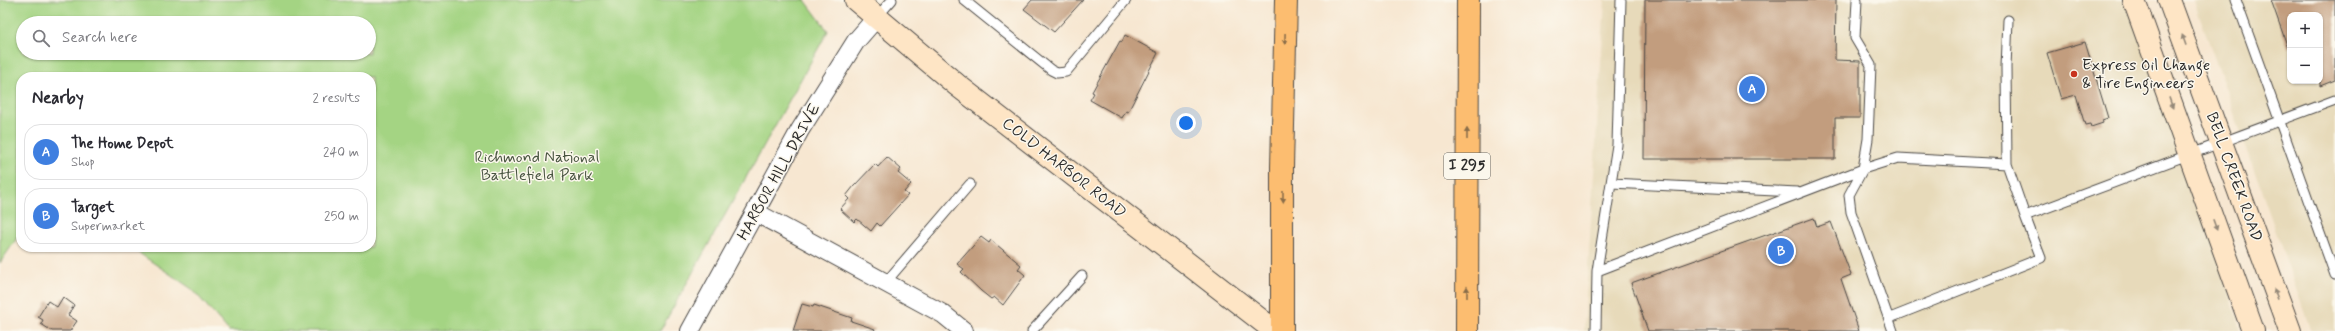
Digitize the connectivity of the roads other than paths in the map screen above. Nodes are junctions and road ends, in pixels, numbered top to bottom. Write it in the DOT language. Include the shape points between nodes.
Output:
graph roads {
  1 [pos="856,0"];
  2 [pos="892,0"];
  3 [pos="964,0"];
  4 [pos="1126,0"];
  5 [pos="1286,0"];
  6 [pos="1468,0"];
  7 [pos="1621,0"];
  8 [pos="1857,0"];
  9 [pos="2134,0"];
  10 [pos="2169,0"];
  11 [pos="2236,0"];
  12 [pos="876,18"];
  13 [pos="2008,20"];
  14 [pos="2335,100"];
  15 [pos="2280,120"];
  16 [pos="2222,142"];
  17 [pos="2190,155"];
  18 [pos="2007,164"];
  19 [pos="1863,168"];
  20 [pos="1611,183"];
  21 [pos="970,184"];
  22 [pos="1802,192"];
  23 [pos="755,212"];
  24 [pos="2025,216"];
  25 [pos="1597,271"];
  26 [pos="2335,275"];
  27 [pos="1082,276"];
  28 [pos="886,282"];
  29 [pos="1890,318"];
  30 [pos="690,331"];
  31 [pos="964,331"];
  32 [pos="1032,331"];
  33 [pos="1275,331"];
  34 [pos="1282,331"];
  35 [pos="1467,331"];
  36 [pos="1596,331"];
  37 [pos="1893,331"];
  38 [pos="2253,331"];
  39 [pos="2290,331"];
  1 -- 12 [label="main road, COLD HARBOR ROAD"];
  2 -- 12 [label="lane"];
  3 -- 4 [label="lane" via="1057,73 1066,72"];
  5 -- 34 [label="highway, one-way"];
  35 -- 6 [label="highway, I 295, one-way"];
  7 -- 20 [label="lane" via="1617,145"];
  8 -- 19 [label="lane" via="1855,38 1871,65 1868,139"];
  9 -- 17 [label="main road, one-way"];
  16 -- 10 [label="main road, BELL CREEK ROAD, one-way"];
  11 -- 15 [label="lane"];
  12 -- 23 [label="street, HARBOR HILL DRIVE" via="856,41 800,130"];
  12 -- 33 [label="main road, COLD HARBOR ROAD" via="957,85"];
  13 -- 18 [label="lane"];
  14 -- 15 [label="lane"];
  15 -- 16 [label="lane"];
  15 -- 26 [label="lane"];
  16 -- 17 [label="lane"];
  39 -- 16 [label="main road, BELL CREEK ROAD, one-way"];
  17 -- 24 [label="lane"];
  17 -- 38 [label="main road, one-way"];
  18 -- 19 [label="lane" via="1898,158"];
  18 -- 24 [label="lane"];
  19 -- 22 [label="lane"];
  19 -- 29 [label="lane" via="1849,195 1851,212"];
  20 -- 22 [label="lane"];
  20 -- 25 [label="lane"];
  21 -- 28 [label="lane"];
  22 -- 25 [label="lane"];
  23 -- 28 [label="street"];
  23 -- 30 [label="street, HARBOR HILL DRIVE"];
  24 -- 29 [label="lane" via="2041,258"];
  25 -- 36 [label="lane"];
  27 -- 32 [label="lane"];
  28 -- 31 [label="street" via="943,314"];
  29 -- 37 [label="lane"];
}
